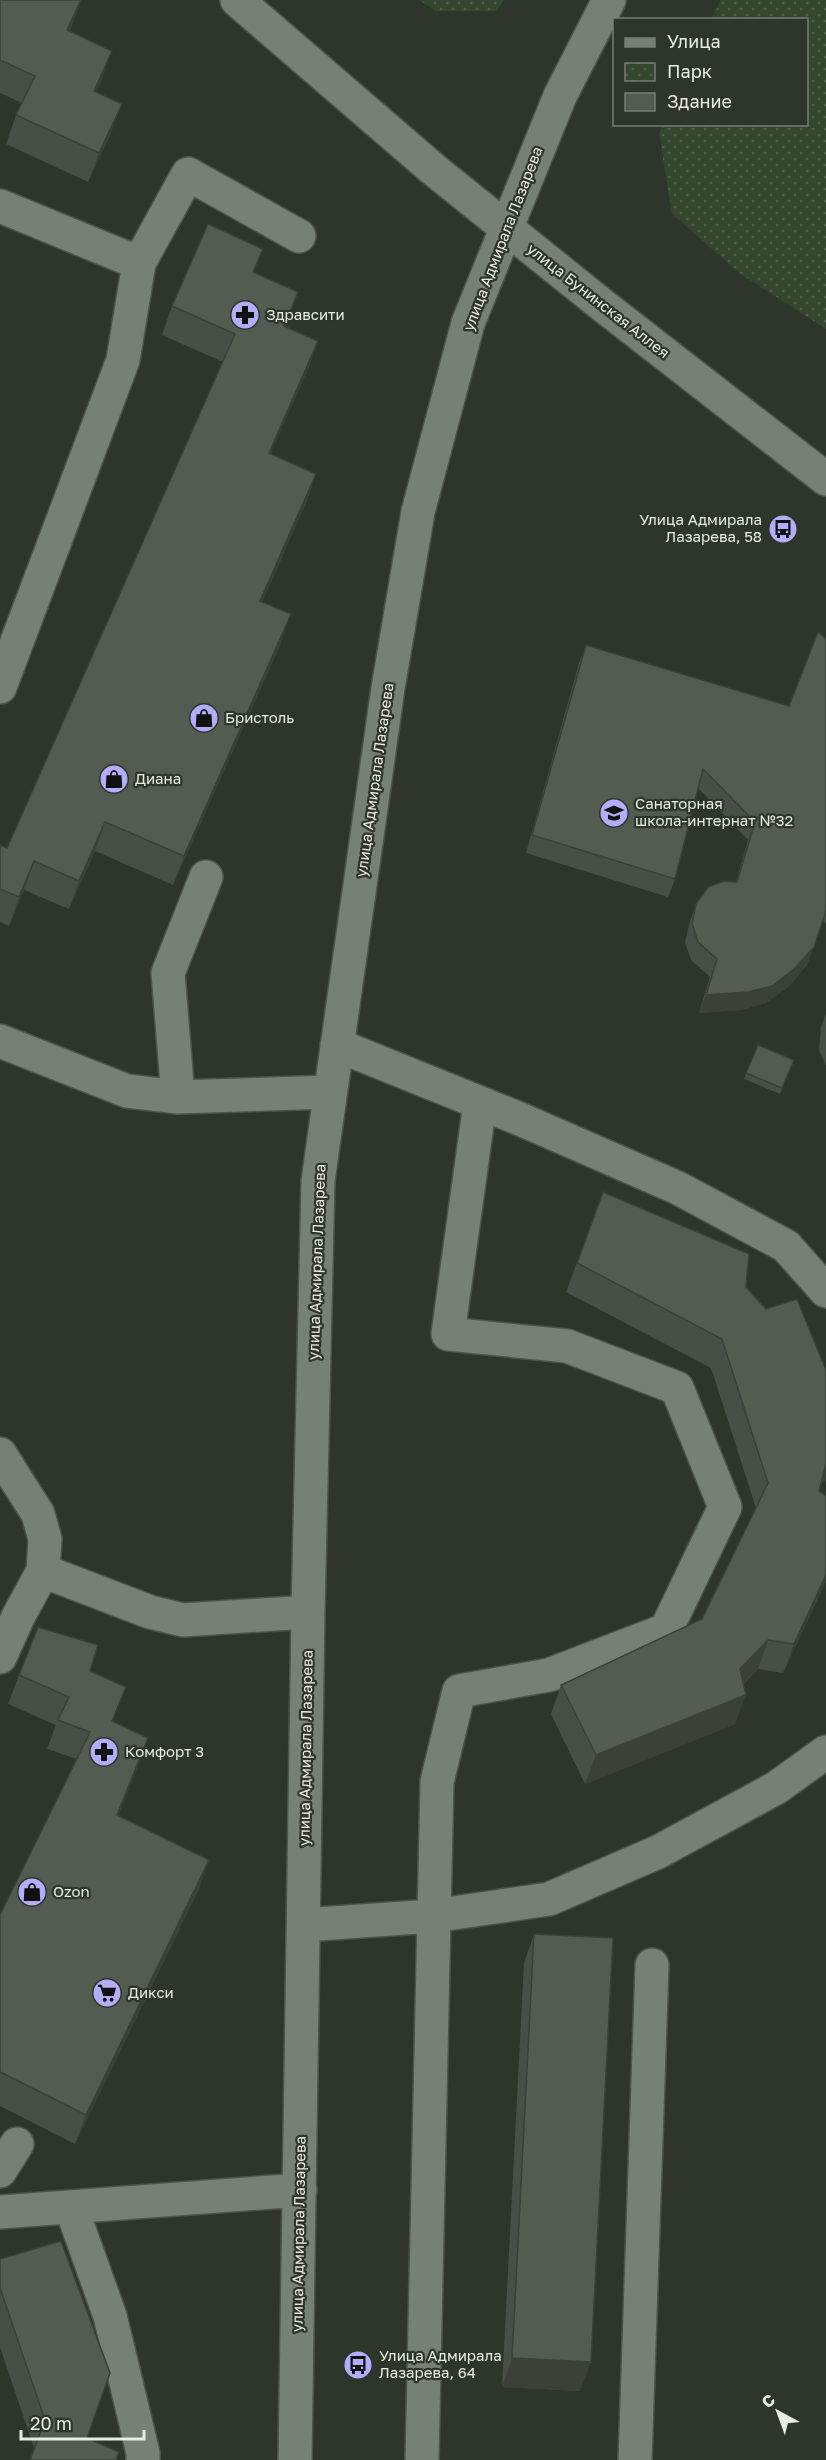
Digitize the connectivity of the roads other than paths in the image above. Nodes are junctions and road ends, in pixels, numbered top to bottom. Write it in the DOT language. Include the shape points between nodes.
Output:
graph roads {
  1 [pos="237,0"];
  2 [pos="609,0"];
  3 [pos="0,206"];
  4 [pos="506,228"];
  5 [pos="299,236"];
  6 [pos="139,262"];
  7 [pos="826,479"];
  8 [pos="0,687"];
  9 [pos="206,877"];
  10 [pos="0,1041"];
  11 [pos="337,1045"];
  12 [pos="330,1092"];
  13 [pos="178,1096"];
  14 [pos="480,1102"];
  15 [pos="826,1291"];
  16 [pos="0,1454"];
  17 [pos="43,1571"];
  18 [pos="308,1611"];
  19 [pos="0,1657"];
  20 [pos="826,1752"];
  21 [pos="433,1916"];
  22 [pos="304,1925"];
  23 [pos="652,1965"];
  24 [pos="17,2144"];
  25 [pos="0,2171"];
  26 [pos="300,2190"];
  27 [pos="71,2207"];
  28 [pos="0,2212"];
  29 [pos="143,2460"];
  30 [pos="295,2460"];
  31 [pos="422,2460"];
  32 [pos="635,2460"];
  1 -- 4 [label="street, улица Бунинская Аллея"];
  2 -- 4 [label="street, улица Адмирала Лазарева" via="560,96"];
  3 -- 6 [label="street"];
  4 -- 7 [label="street, улица Бунинская Аллея"];
  4 -- 11 [label="street, улица Адмирала Лазарева" via="468,323 418,512 387,688"];
  5 -- 6 [label="street" via="188,174"];
  6 -- 8 [label="street" via="123,360"];
  9 -- 13 [label="street" via="168,973"];
  10 -- 13 [label="street" via="128,1091"];
  11 -- 12 [label="street, улица Адмирала Лазарева"];
  11 -- 14 [label="street"];
  12 -- 13 [label="street"];
  12 -- 18 [label="street, улица Адмирала Лазарева" via="318,1181"];
  14 -- 15 [label="street" via="678,1188 786,1246"];
  14 -- 21 [label="street" via="448,1334 567,1346 677,1388 725,1507 666,1630 549,1675 459,1692 437,1782"];
  16 -- 17 [label="street" via="38,1514 45,1539"];
  17 -- 18 [label="street" via="150,1612 183,1620"];
  17 -- 19 [label="street"];
  18 -- 22 [label="street, улица Адмирала Лазарева"];
  20 -- 21 [label="street" via="776,1788 658,1852 549,1899"];
  21 -- 22 [label="street"];
  21 -- 31 [label="street"];
  22 -- 26 [label="street, улица Адмирала Лазарева"];
  23 -- 32 [label="street"];
  24 -- 25 [label="street"];
  26 -- 27 [label="street"];
  26 -- 30 [label="street, улица Адмирала Лазарева"];
  27 -- 28 [label="street"];
  27 -- 29 [label="street" via="110,2316"];
}
